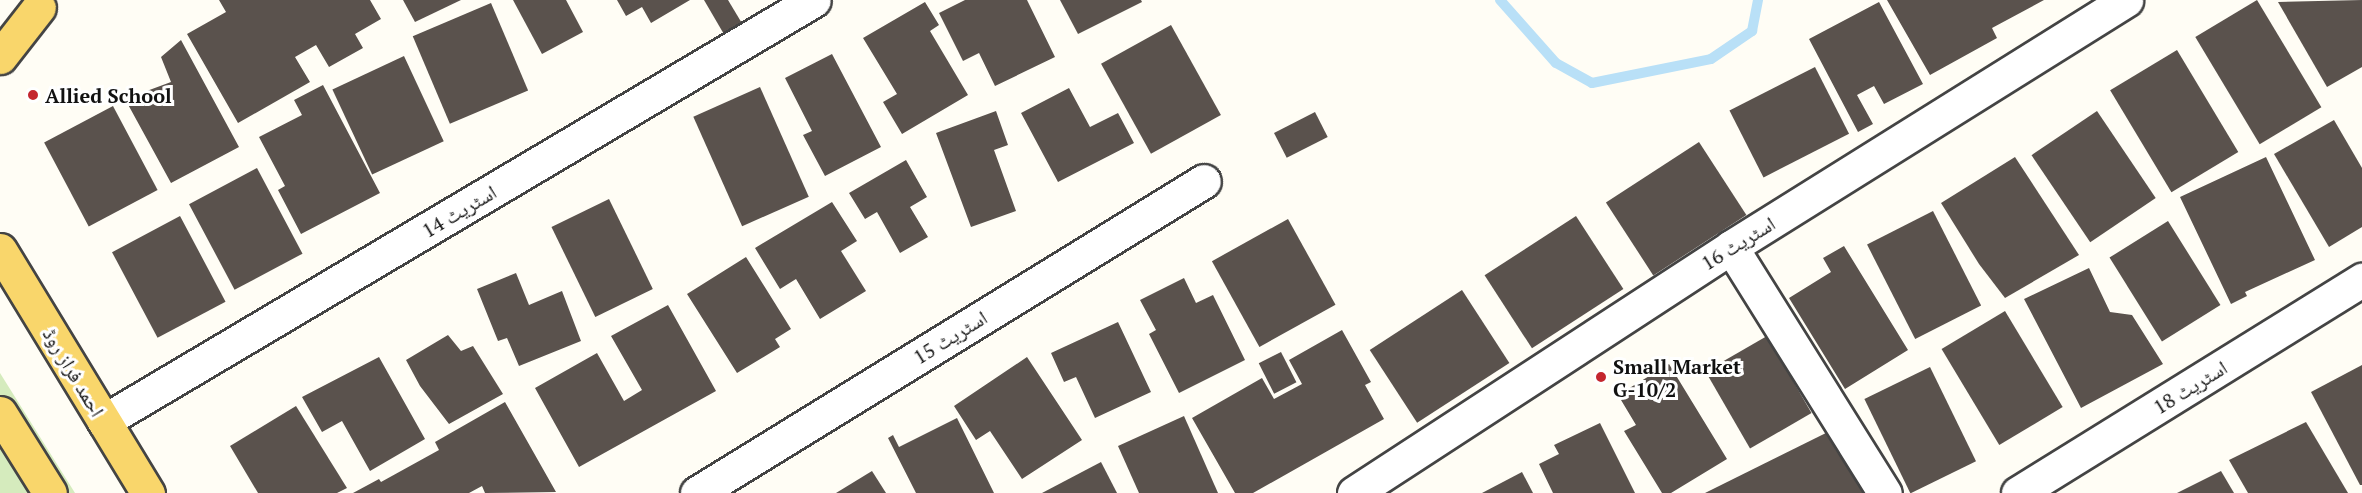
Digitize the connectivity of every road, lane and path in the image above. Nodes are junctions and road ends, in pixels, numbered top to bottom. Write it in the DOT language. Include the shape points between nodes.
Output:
graph roads {
  1 [pos="814,0"];
  2 [pos="2126,0"];
  3 [pos="44,4"];
  4 [pos="0,33"];
  5 [pos="0,57"];
  6 [pos="1204,181"];
  7 [pos="1731,247"];
  8 [pos="0,250"];
  9 [pos="2362,280"];
  10 [pos="0,413"];
  11 [pos="104,421"];
  12 [pos="50,493"];
  13 [pos="148,493"];
  14 [pos="697,493"];
  15 [pos="1354,493"];
  16 [pos="1885,493"];
  17 [pos="2018,493"];
  1 -- 11 [label="street, اسٹریٹ 14"];
  2 -- 7 [label="street, اسٹریٹ 16"];
  3 -- 4 [label="main road"];
  3 -- 5 [label="main road"];
  6 -- 14 [label="street, اسٹریٹ 15"];
  7 -- 15 [label="street, اسٹریٹ 16"];
  7 -- 16 [label="street"];
  8 -- 11 [label="main road, احمد فراز روڈ"];
  9 -- 17 [label="street, اسٹریٹ 18"];
  10 -- 12 [label="main road"];
  11 -- 13 [label="main road, احمد فراز روڈ"];
}
